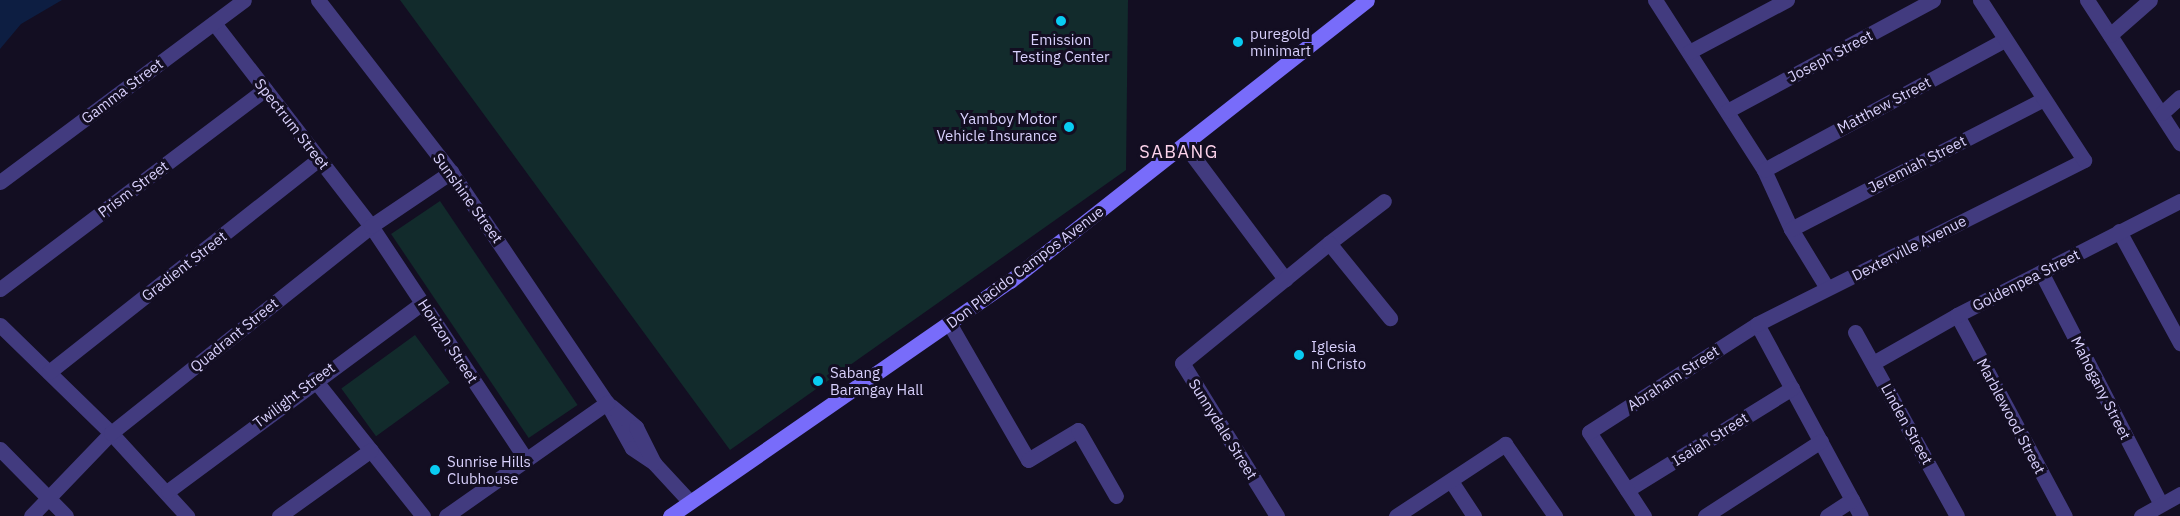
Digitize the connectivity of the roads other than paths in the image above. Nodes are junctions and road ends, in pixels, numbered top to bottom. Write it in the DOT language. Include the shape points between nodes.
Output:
graph roads {
  1 [pos="244,0"];
  2 [pos="318,0"];
  3 [pos="1367,0"];
  4 [pos="1655,0"];
  5 [pos="1787,0"];
  6 [pos="1933,0"];
  7 [pos="1980,0"];
  8 [pos="2087,0"];
  9 [pos="2150,0"];
  10 [pos="214,23"];
  11 [pos="2110,35"];
  12 [pos="2003,41"];
  13 [pos="1689,52"];
  14 [pos="265,89"];
  15 [pos="2180,97"];
  16 [pos="2044,99"];
  17 [pos="1728,111"];
  18 [pos="2162,113"];
  19 [pos="2180,143"];
  20 [pos="1184,144"];
  21 [pos="319,159"];
  22 [pos="1764,170"];
  23 [pos="451,172"];
  24 [pos="0,182"];
  25 [pos="1384,201"];
  26 [pos="2180,201"];
  27 [pos="370,226"];
  28 [pos="1791,229"];
  29 [pos="2119,231"];
  30 [pos="1329,243"];
  31 [pos="2041,272"];
  32 [pos="1285,279"];
  33 [pos="1827,288"];
  34 [pos="0,289"];
  35 [pos="423,302"];
  36 [pos="1956,315"];
  37 [pos="1390,318"];
  38 [pos="950,323"];
  39 [pos="1758,324"];
  40 [pos="0,326"];
  41 [pos="1855,332"];
  42 [pos="2180,343"];
  43 [pos="1873,363"];
  44 [pos="49,372"];
  45 [pos="314,380"];
  46 [pos="1792,388"];
  47 [pos="607,403"];
  48 [pos="111,433"];
  49 [pos="1821,441"];
  50 [pos="0,449"];
  51 [pos="371,450"];
  52 [pos="525,458"];
  53 [pos="1450,481"];
  54 [pos="1627,490"];
  55 [pos="168,491"];
  56 [pos="2180,494"];
  57 [pos="49,495"];
  58 [pos="1116,496"];
  59 [pos="1852,500"];
  60 [pos="690,502"];
  61 [pos="2161,504"];
  62 [pos="31,516"];
  63 [pos="66,516"];
  64 [pos="187,516"];
  65 [pos="279,516"];
  66 [pos="423,516"];
  67 [pos="446,516"];
  68 [pos="670,516"];
  69 [pos="1277,516"];
  70 [pos="1396,516"];
  71 [pos="1474,516"];
  72 [pos="1555,516"];
  73 [pos="1644,516"];
  74 [pos="1705,516"];
  75 [pos="1827,516"];
  76 [pos="1860,516"];
  77 [pos="1958,516"];
  78 [pos="2065,516"];
  79 [pos="2141,516"];
  1 -- 10 [label="street, Gamma Street"];
  2 -- 23 [label="street, Sunshine Street"];
  3 -- 20 [label="main road, Don Placido Campos Avenue"];
  4 -- 13 [label="street"];
  5 -- 13 [label="street"];
  6 -- 17 [label="street, Joseph Street"];
  7 -- 12 [label="street, Dexterville Avenue"];
  8 -- 11 [label="street"];
  9 -- 11 [label="street"];
  10 -- 14 [label="street, Spectrum Street"];
  10 -- 24 [label="street, Gamma Street"];
  11 -- 18 [label="street"];
  12 -- 16 [label="street, Dexterville Avenue"];
  12 -- 22 [label="street, Matthew Street"];
  13 -- 17 [label="street"];
  14 -- 21 [label="street, Spectrum Street"];
  14 -- 34 [label="street, Prism Street"];
  15 -- 18 [label="street"];
  16 -- 28 [label="street, Jeremiah Street"];
  16 -- 33 [label="street, Dexterville Avenue" via="2084,160"];
  17 -- 22 [label="street"];
  18 -- 19 [label="street"];
  20 -- 32 [label="street"];
  20 -- 38 [label="main road, Don Placido Campos Avenue" via="1010,281"];
  21 -- 27 [label="street, Spectrum Street"];
  21 -- 44 [label="street, Gradient Street"];
  22 -- 28 [label="street"];
  23 -- 27 [label="street, Quadrant Street"];
  23 -- 47 [label="street, Sunshine Street"];
  25 -- 30 [label="street, Sunnydale Street"];
  26 -- 29 [label="street, Goldenpea Street"];
  27 -- 35 [label="street, Horizon Street"];
  27 -- 48 [label="street, Quadrant Street"];
  28 -- 33 [label="street"];
  29 -- 31 [label="street, Goldenpea Street"];
  29 -- 42 [label="street"];
  30 -- 32 [label="street, Sunnydale Street"];
  30 -- 37 [label="street"];
  31 -- 36 [label="street, Goldenpea Street"];
  31 -- 61 [label="street, Mahogany Street"];
  32 -- 69 [label="street, Sunnydale Street" via="1182,363"];
  33 -- 39 [label="street, Dexterville Avenue"];
  35 -- 45 [label="street, Twilight Street"];
  35 -- 52 [label="street, Horizon Street"];
  36 -- 43 [label="street, Goldenpea Street"];
  36 -- 78 [label="street, Marblewood Street"];
  38 -- 58 [label="street" via="1028,460 1078,430"];
  38 -- 60 [label="main road, Don Placido Campos Avenue"];
  39 -- 46 [label="street"];
  39 -- 54 [label="street, Abraham Street" via="1589,432"];
  40 -- 44 [label="street"];
  41 -- 43 [label="street, Linden Street"];
  43 -- 77 [label="street, Linden Street"];
  44 -- 48 [label="street"];
  45 -- 51 [label="street"];
  45 -- 55 [label="street, Twilight Street"];
  46 -- 49 [label="street"];
  46 -- 54 [label="street, Isaiah Street"];
  47 -- 52 [label="street"];
  47 -- 60 [label="street, Sunshine Street" via="632,448 654,463"];
  48 -- 55 [label="street"];
  48 -- 57 [label="street, Quadrant Street"];
  49 -- 59 [label="street"];
  49 -- 74 [label="street"];
  50 -- 57 [label="street"];
  51 -- 65 [label="street"];
  51 -- 66 [label="street"];
  52 -- 67 [label="street"];
  53 -- 70 [label="street"];
  53 -- 71 [label="street"];
  53 -- 72 [label="street" via="1505,444"];
  54 -- 73 [label="street"];
  55 -- 64 [label="street"];
  56 -- 61 [label="street"];
  57 -- 62 [label="street, Quadrant Street"];
  57 -- 63 [label="street"];
  59 -- 75 [label="street"];
  59 -- 76 [label="street"];
  60 -- 68 [label="main road, Don Placido Campos Avenue"];
  61 -- 79 [label="street"];
}
